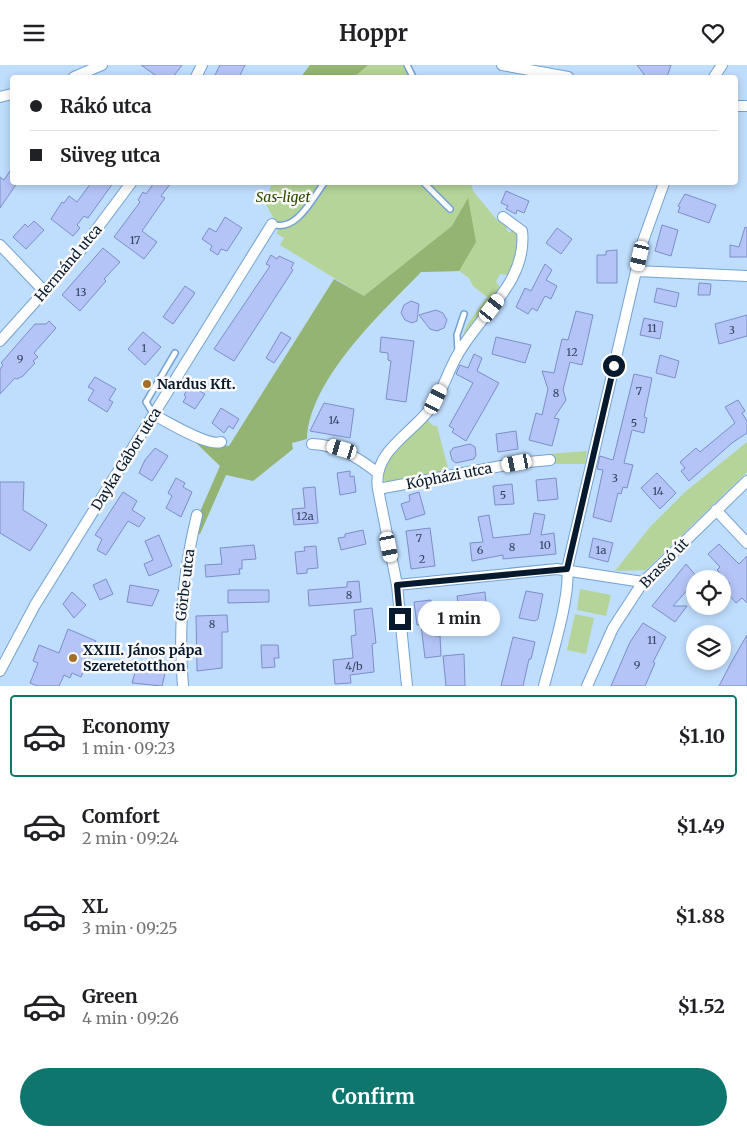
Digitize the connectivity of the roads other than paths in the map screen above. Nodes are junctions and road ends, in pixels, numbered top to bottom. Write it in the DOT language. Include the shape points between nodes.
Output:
graph roads {
  1 [pos="102,65"];
  2 [pos="502,65"];
  3 [pos="79,75"];
  4 [pos="557,75"];
  5 [pos="130,185"];
  6 [pos="322,185"];
  7 [pos="426,185"];
  8 [pos="663,185"];
  9 [pos="450,209"];
  10 [pos="503,217"];
  11 [pos="272,224"];
  12 [pos="0,245"];
  13 [pos="636,271"];
  14 [pos="747,276"];
  15 [pos="45,292"];
  16 [pos="464,314"];
  17 [pos="0,341"];
  18 [pos="175,353"];
  19 [pos="458,354"];
  20 [pos="154,415"];
  21 [pos="221,442"];
  22 [pos="312,444"];
  23 [pos="550,460"];
  24 [pos="378,473"];
  25 [pos="747,481"];
  26 [pos="378,489"];
  27 [pos="716,510"];
  28 [pos="197,515"];
  29 [pos="747,543"];
  30 [pos="567,569"];
  31 [pos="643,582"];
  32 [pos="397,585"];
  33 [pos="0,671"];
  34 [pos="183,686"];
  35 [pos="407,686"];
  36 [pos="544,686"];
  37 [pos="586,686"];
  1 -- 3 [label="street"];
  2 -- 4 [label="street"];
  5 -- 15 [label="street, Hermánd utca"];
  6 -- 11 [label="lane" via="294,223 280,227"];
  7 -- 9 [label="lane"];
  8 -- 13 [label="street"];
  10 -- 19 [label="street" via="522,231 524,247 504,293"];
  11 -- 20 [label="street, Dayka Gábor utca"];
  12 -- 15 [label="street"];
  13 -- 14 [label="street"];
  13 -- 30 [label="street"];
  15 -- 17 [label="street, Hermánd utca"];
  16 -- 19 [label="lane" via="457,335"];
  18 -- 20 [label="lane" via="146,402"];
  19 -- 24 [label="street" via="431,408 387,452"];
  20 -- 21 [label="street" via="205,440"];
  20 -- 33 [label="street, Dayka Gábor utca" via="35,605"];
  22 -- 24 [label="street" via="342,449"];
  23 -- 26 [label="street, Kópházi utca" via="517,463"];
  24 -- 26 [label="street"];
  25 -- 27 [label="street, Brassó út"];
  26 -- 32 [label="street"];
  27 -- 29 [label="street"];
  27 -- 31 [label="street, Brassó út"];
  28 -- 34 [label="street, Görbe utca" via="186,567 180,625"];
  30 -- 31 [label="street"];
  30 -- 32 [label="street"];
  30 -- 36 [label="street" via="564,599"];
  31 -- 37 [label="street, Brassó út" via="596,660"];
  32 -- 35 [label="street"];
}
